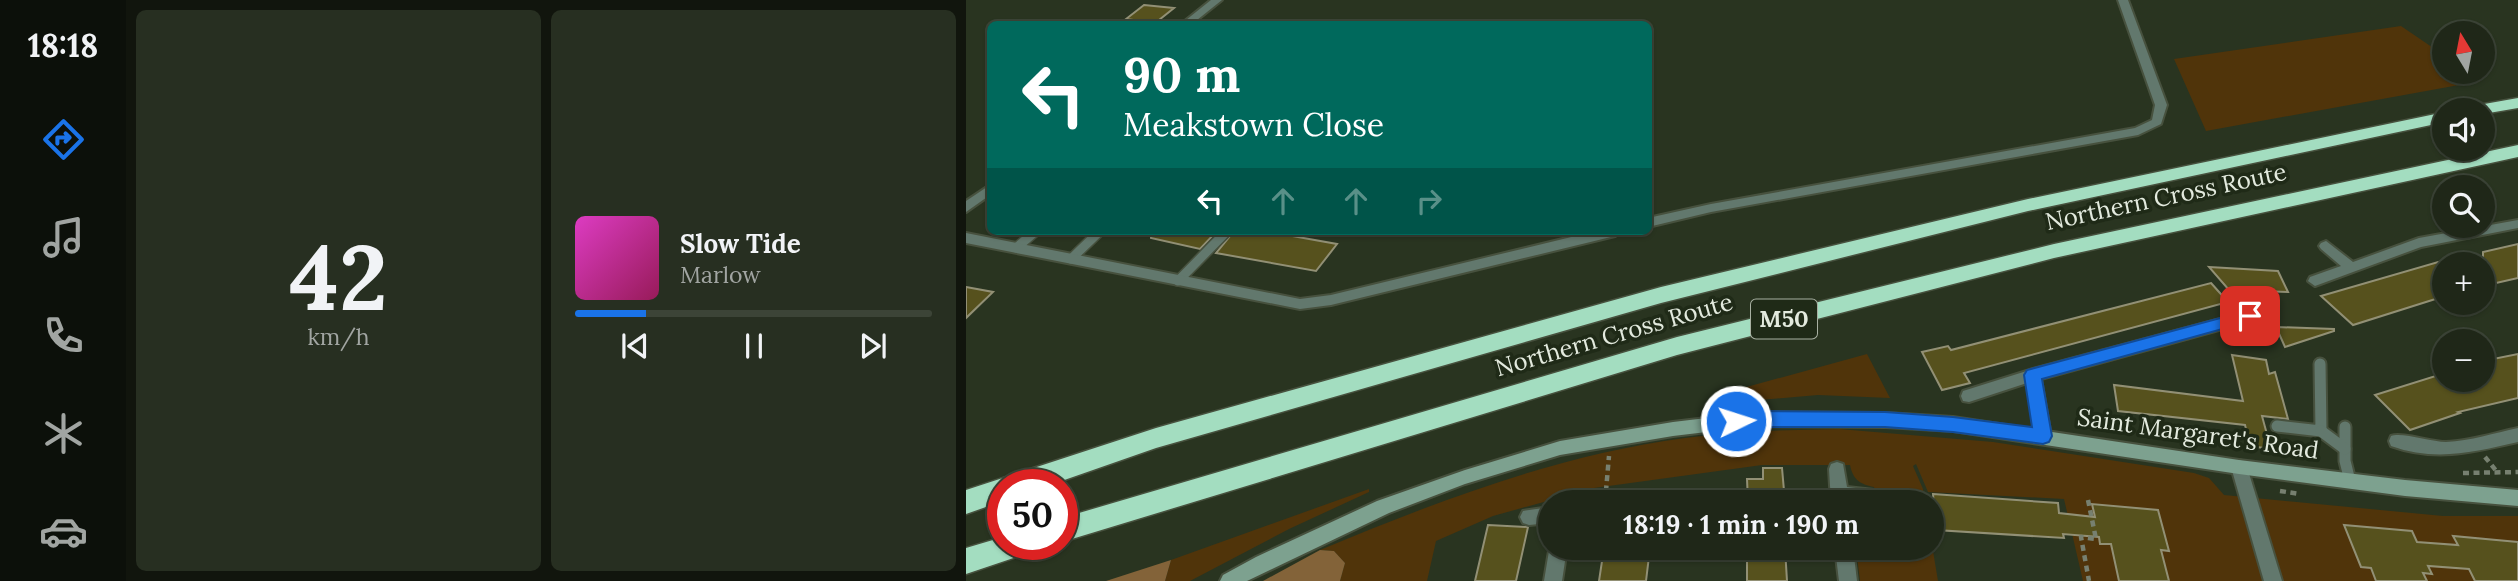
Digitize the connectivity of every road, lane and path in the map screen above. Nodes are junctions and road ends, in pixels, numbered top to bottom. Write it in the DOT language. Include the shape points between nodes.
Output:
graph roads {
  1 [pos="1217,0"];
  2 [pos="2123,0"];
  3 [pos="1190,21"];
  4 [pos="2518,103"];
  5 [pos="2495,107"];
  6 [pos="2432,120"];
  7 [pos="2518,151"];
  8 [pos="987,191"];
  9 [pos="966,208"];
  10 [pos="1652,222"];
  11 [pos="2518,224"];
  12 [pos="1031,235"];
  13 [pos="1096,235"];
  14 [pos="1223,235"];
  15 [pos="1598,235"];
  16 [pos="966,238"];
  17 [pos="2326,246"];
  18 [pos="1016,248"];
  19 [pos="1071,259"];
  20 [pos="2352,268"];
  21 [pos="1178,281"];
  22 [pos="2315,281"];
  23 [pos="2250,316"];
  24 [pos="2320,364"];
  25 [pos="2033,375"];
  26 [pos="1969,396"];
  27 [pos="2277,426"];
  28 [pos="2344,427"];
  29 [pos="2320,431"];
  30 [pos="2518,435"];
  31 [pos="2043,436"];
  32 [pos="2397,441"];
  33 [pos="2476,444"];
  34 [pos="2345,449"];
  35 [pos="1609,455"];
  36 [pos="2239,467"];
  37 [pos="1064,469"];
  38 [pos="1837,469"];
  39 [pos="2350,481"];
  40 [pos="1606,490"];
  41 [pos="1838,490"];
  42 [pos="987,495"];
  43 [pos="2518,498"];
  44 [pos="2088,500"];
  45 [pos="966,502"];
  46 [pos="1538,516"];
  47 [pos="1529,517"];
  48 [pos="1078,525"];
  49 [pos="987,554"];
  50 [pos="1556,560"];
  51 [pos="1845,560"];
  52 [pos="966,561"];
  53 [pos="1229,581"];
  54 [pos="1553,581"];
  55 [pos="1848,581"];
  56 [pos="2089,581"];
  57 [pos="2273,581"];
  1 -- 3 [label="street"];
  2 -- 10 [label="street" via="2161,105 2157,122 2138,131 1724,205"];
  4 -- 5 [label="highway"];
  6 -- 37 [label="highway, Northern Cross Route / M50" via="2028,205 1661,295 1156,438"];
  7 -- 48 [label="highway, Northern Cross Route / M50" via="2054,251 1677,346"];
  8 -- 9 [label="street"];
  11 -- 20 [label="street" via="2419,243"];
  12 -- 18 [label="lane"];
  13 -- 19 [label="lane"];
  14 -- 21 [label="lane"];
  15 -- 21 [label="street" via="1300,304"];
  16 -- 18 [label="street"];
  17 -- 20 [label="street"];
  18 -- 19 [label="street"];
  19 -- 21 [label="street"];
  20 -- 22 [label="street"];
  23 -- 25 [label="street"];
  24 -- 29 [label="lane"];
  25 -- 26 [label="street"];
  25 -- 31 [label="street"];
  27 -- 29 [label="lane"];
  28 -- 34 [label="lane"];
  29 -- 34 [label="lane"];
  30 -- 33 [label="street"];
  31 -- 36 [label="main road, Saint Margaret's Road"];
  31 -- 53 [label="main road, Saint Margaret's Road" via="1953,424 1756,419 1560,448 1383,507"];
  32 -- 33 [label="street" via="2446,451"];
  33 -- 43 [label="path"];
  34 -- 39 [label="lane"];
  35 -- 40 [label="path"];
  36 -- 39 [label="main road, Saint Margaret's Road"];
  36 -- 57 [label="street"];
  38 -- 41 [label="street"];
  39 -- 43 [label="main road, Saint Margaret's Road"];
  42 -- 45 [label="highway"];
  44 -- 56 [label="path" via="2096,539 2081,537"];
  46 -- 47 [label="street"];
  49 -- 52 [label="highway"];
  50 -- 54 [label="street"];
  51 -- 55 [label="street"];
}
